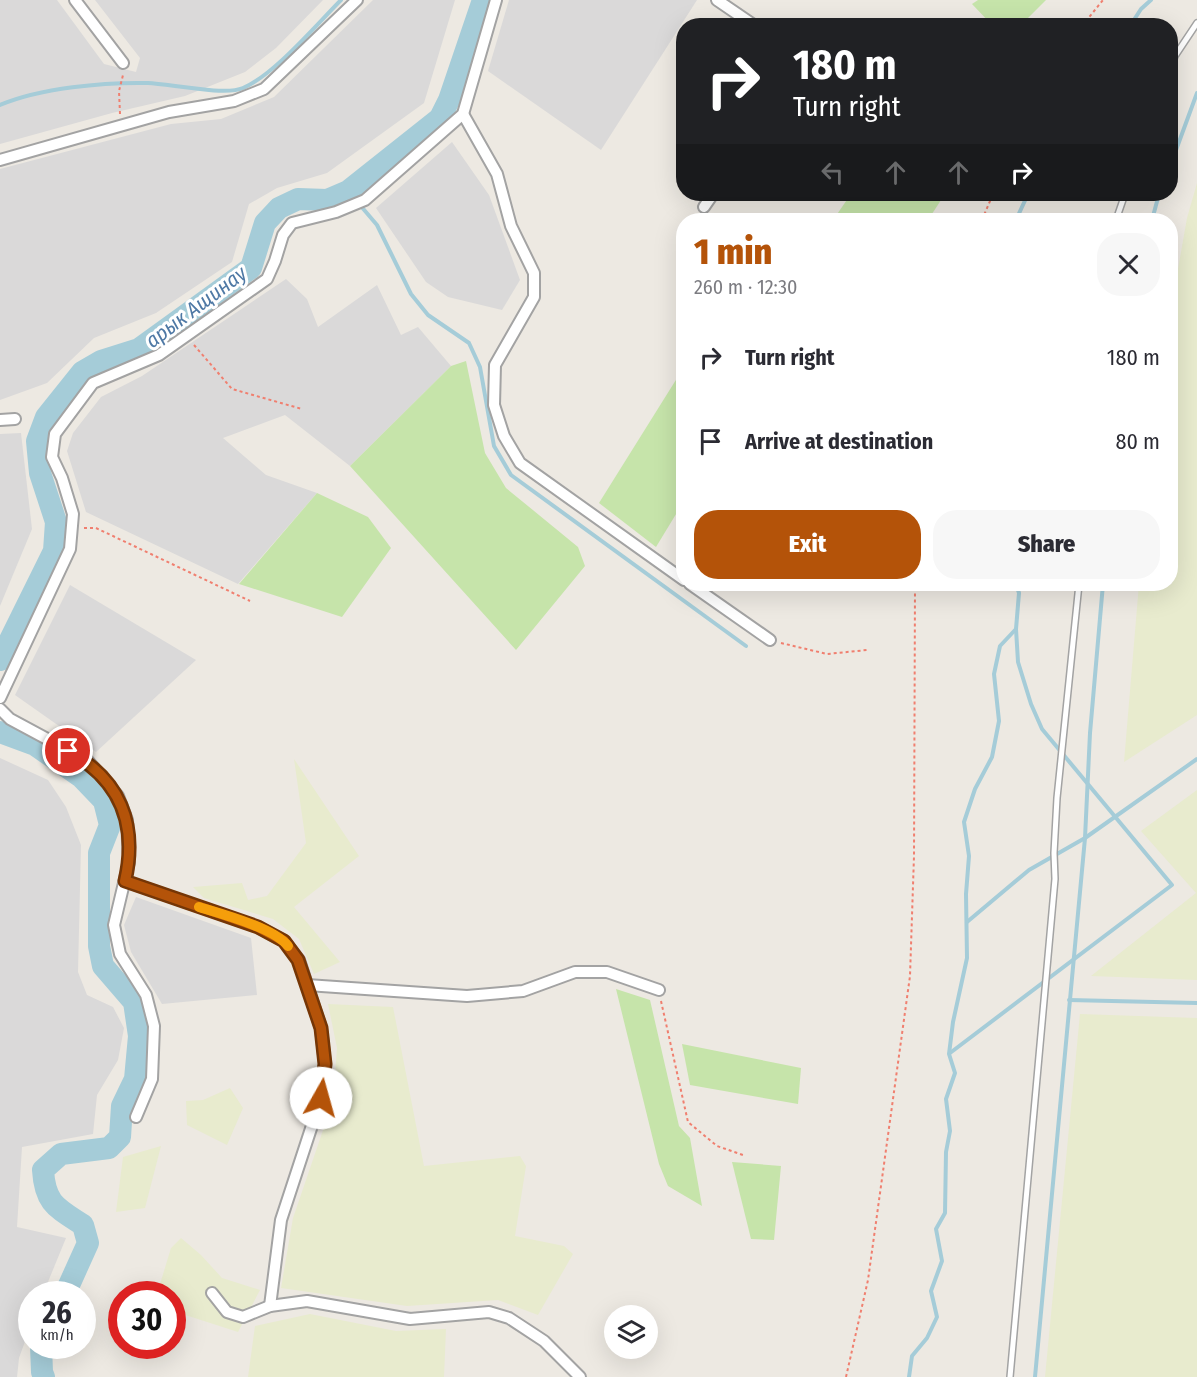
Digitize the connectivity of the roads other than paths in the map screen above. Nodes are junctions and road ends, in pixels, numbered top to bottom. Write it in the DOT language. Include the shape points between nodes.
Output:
graph roads {
  1 [pos="75,0"];
  2 [pos="357,0"];
  3 [pos="496,0"];
  4 [pos="717,0"];
  5 [pos="743,18"];
  6 [pos="1197,23"];
  7 [pos="1178,52"];
  8 [pos="123,63"];
  9 [pos="462,114"];
  10 [pos="0,160"];
  11 [pos="708,201"];
  12 [pos="704,207"];
  13 [pos="0,420"];
  14 [pos="15,420"];
  15 [pos="676,573"];
  16 [pos="700,591"];
  17 [pos="1078,591"];
  18 [pos="770,640"];
  19 [pos="0,698"];
  20 [pos="0,710"];
  21 [pos="125,881"];
  22 [pos="307,985"];
  23 [pos="659,990"];
  24 [pos="136,1117"];
  25 [pos="212,1293"];
  26 [pos="270,1306"];
  27 [pos="580,1377"];
  28 [pos="1011,1377"];
  1 -- 8 [label="street"];
  2 -- 10 [label="street" via="264,89 234,102 169,112"];
  3 -- 9 [label="street"];
  4 -- 5 [label="street"];
  6 -- 7 [label="lane"];
  9 -- 15 [label="street" via="497,174 512,226 534,273 534,297 495,365 494,405 504,436 520,463"];
  9 -- 19 [label="street" via="365,200 292,223 283,235 267,279 159,355 93,383 55,434 52,457 73,514 70,549"];
  11 -- 12 [label="street"];
  13 -- 14 [label="street"];
  16 -- 18 [label="street"];
  17 -- 28 [label="lane" via="1058,787 1055,879"];
  20 -- 21 [label="street" via="88,761 118,796 127,820 129,862"];
  21 -- 22 [label="street" via="258,927 284,941 298,960"];
  21 -- 24 [label="street" via="114,925 120,954 146,995 154,1026 152,1079"];
  22 -- 23 [label="street" via="467,996 523,991 575,972 607,972"];
  22 -- 26 [label="street" via="321,1028 325,1064 321,1098 281,1220"];
  25 -- 26 [label="street" via="226,1312 243,1317"];
  26 -- 27 [label="street" via="308,1301 410,1319 489,1312 509,1318 544,1341"];
}
